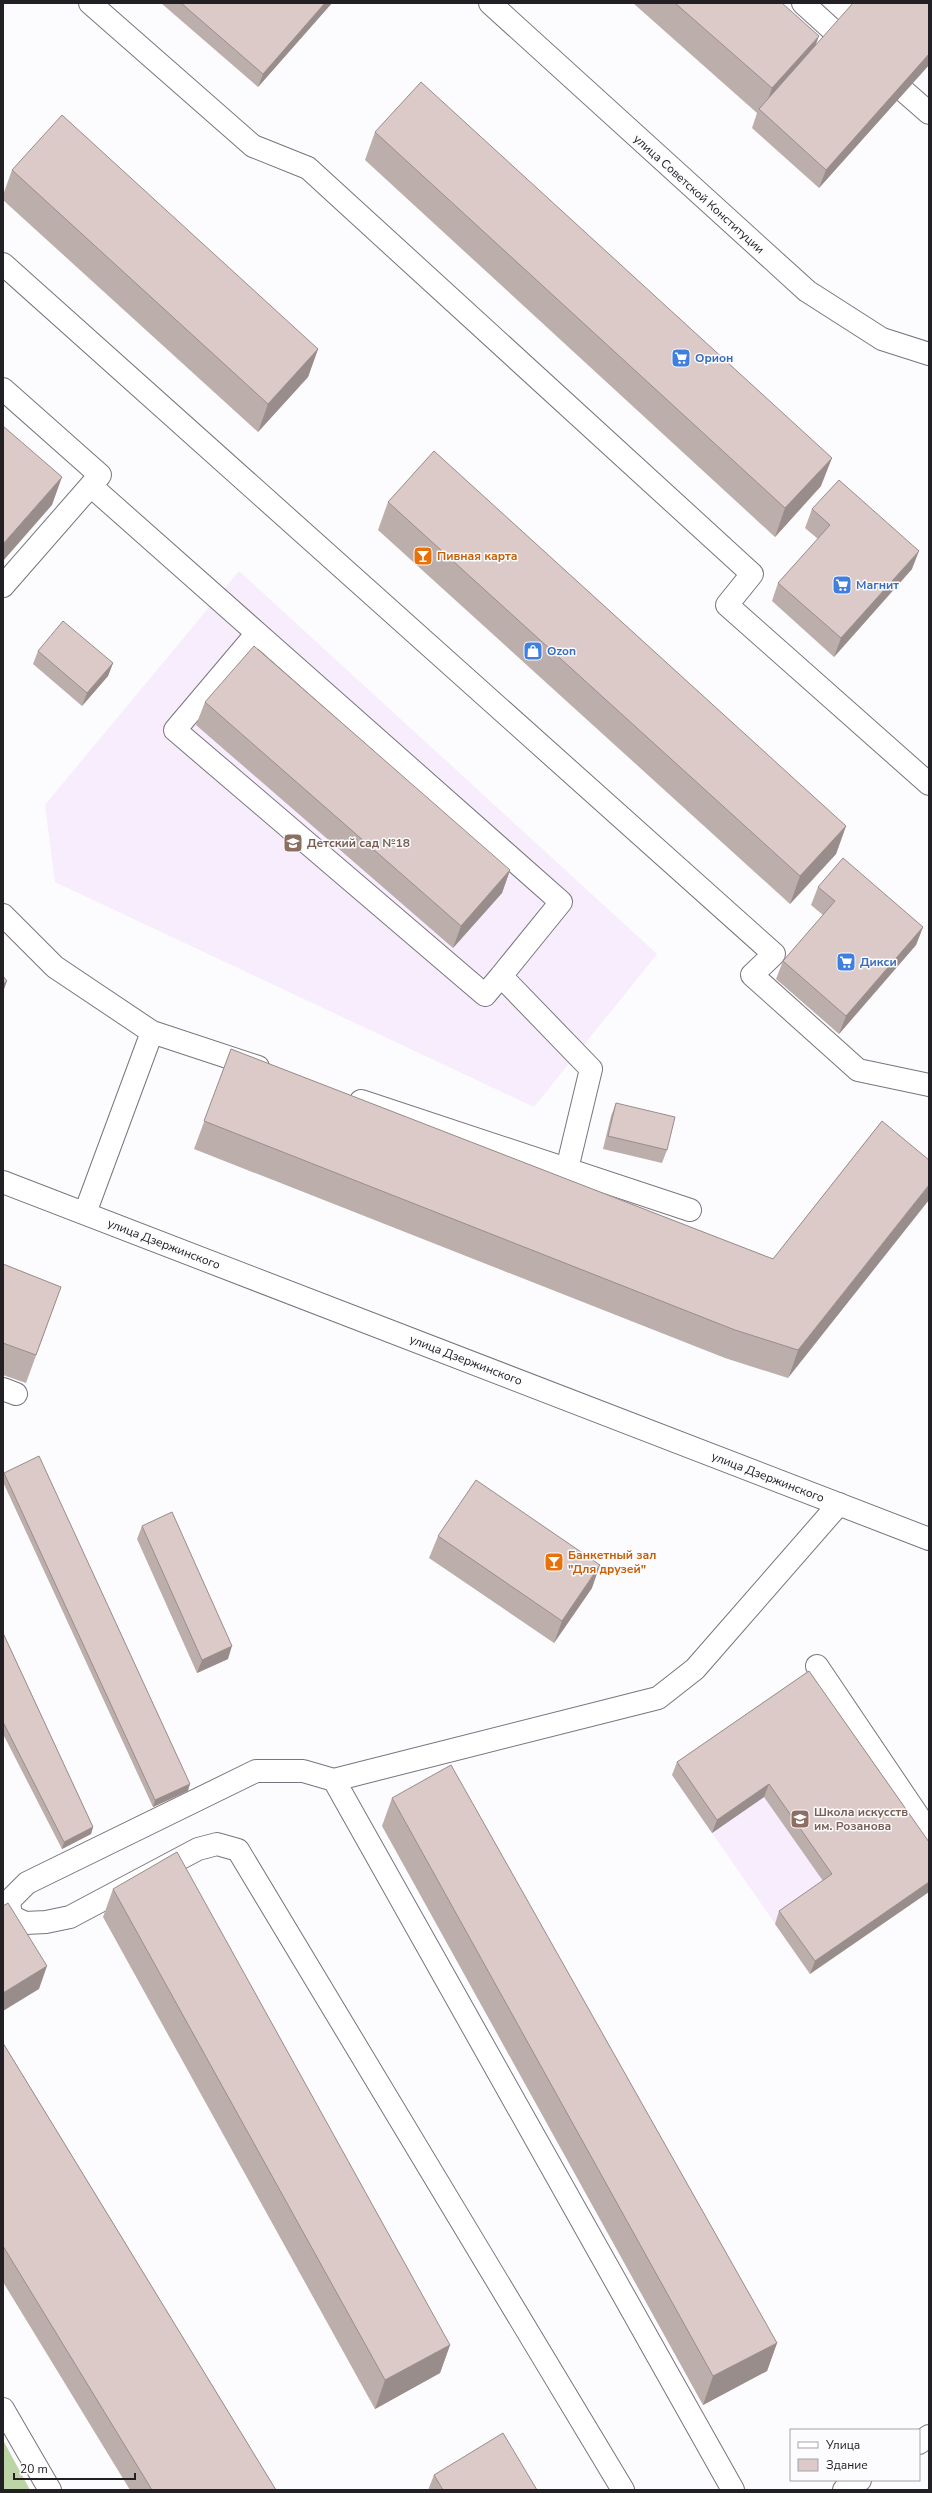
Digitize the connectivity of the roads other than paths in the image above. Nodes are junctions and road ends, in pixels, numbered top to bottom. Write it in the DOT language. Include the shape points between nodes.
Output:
graph roads {
  1 [pos="90,3"];
  2 [pos="490,3"];
  3 [pos="803,3"];
  4 [pos="836,33"];
  5 [pos="905,92"];
  6 [pos="929,113"];
  7 [pos="3,264"];
  8 [pos="929,354"];
  9 [pos="3,389"];
  10 [pos="91,486"];
  11 [pos="3,586"];
  12 [pos="258,633"];
  13 [pos="929,784"];
  14 [pos="3,915"];
  15 [pos="501,976"];
  16 [pos="152,1032"];
  17 [pos="280,1074"];
  18 [pos="929,1085"];
  19 [pos="341,1094"];
  20 [pos="567,1169"];
  21 [pos="3,1182"];
  22 [pos="690,1210"];
  23 [pos="85,1213"];
  24 [pos="839,1504"];
  25 [pos="929,1539"];
  26 [pos="817,1666"];
  27 [pos="334,1780"];
  28 [pos="929,1832"];
  29 [pos="27,1883"];
  30 [pos="3,1896"];
  31 [pos="3,2410"];
  32 [pos="929,2436"];
  33 [pos="920,2442"];
  34 [pos="858,2481"];
  35 [pos="50,2490"];
  36 [pos="623,2490"];
  37 [pos="733,2490"];
  38 [pos="844,2490"];
  1 -- 13 [label="street" via="253,146 308,168 752,574 727,605"];
  2 -- 8 [label="street, улица Советской Конституции" via="807,291 882,339"];
  3 -- 4 [label="street"];
  5 -- 6 [label="street"];
  7 -- 18 [label="street" via="774,954 752,975 858,1070"];
  9 -- 10 [label="street" via="100,475"];
  10 -- 11 [label="street"];
  10 -- 12 [label="street"];
  12 -- 15 [label="street" via="561,902"];
  12 -- 15 [label="street" via="175,730 486,995"];
  14 -- 16 [label="street" via="55,967"];
  15 -- 20 [label="street" via="591,1069"];
  16 -- 17 [label="street"];
  16 -- 23 [label="street"];
  19 -- 20 [label="street"];
  20 -- 22 [label="street"];
  21 -- 23 [label="street, улица Дзержинского"];
  23 -- 24 [label="street, улица Дзержинского"];
  24 -- 25 [label="street, улица Дзержинского"];
  24 -- 27 [label="street" via="695,1669 658,1698"];
  26 -- 28 [label="street"];
  27 -- 29 [label="street" via="303,1771 256,1771"];
  27 -- 37 [label="street"];
  29 -- 30 [label="street"];
  29 -- 36 [label="street" via="9,1901 11,1916 25,1923 46,1922 70,1917 198,1849 217,1844 238,1850"];
  31 -- 35 [label="street"];
  32 -- 33 [label="street"];
  34 -- 38 [label="street"];
}
